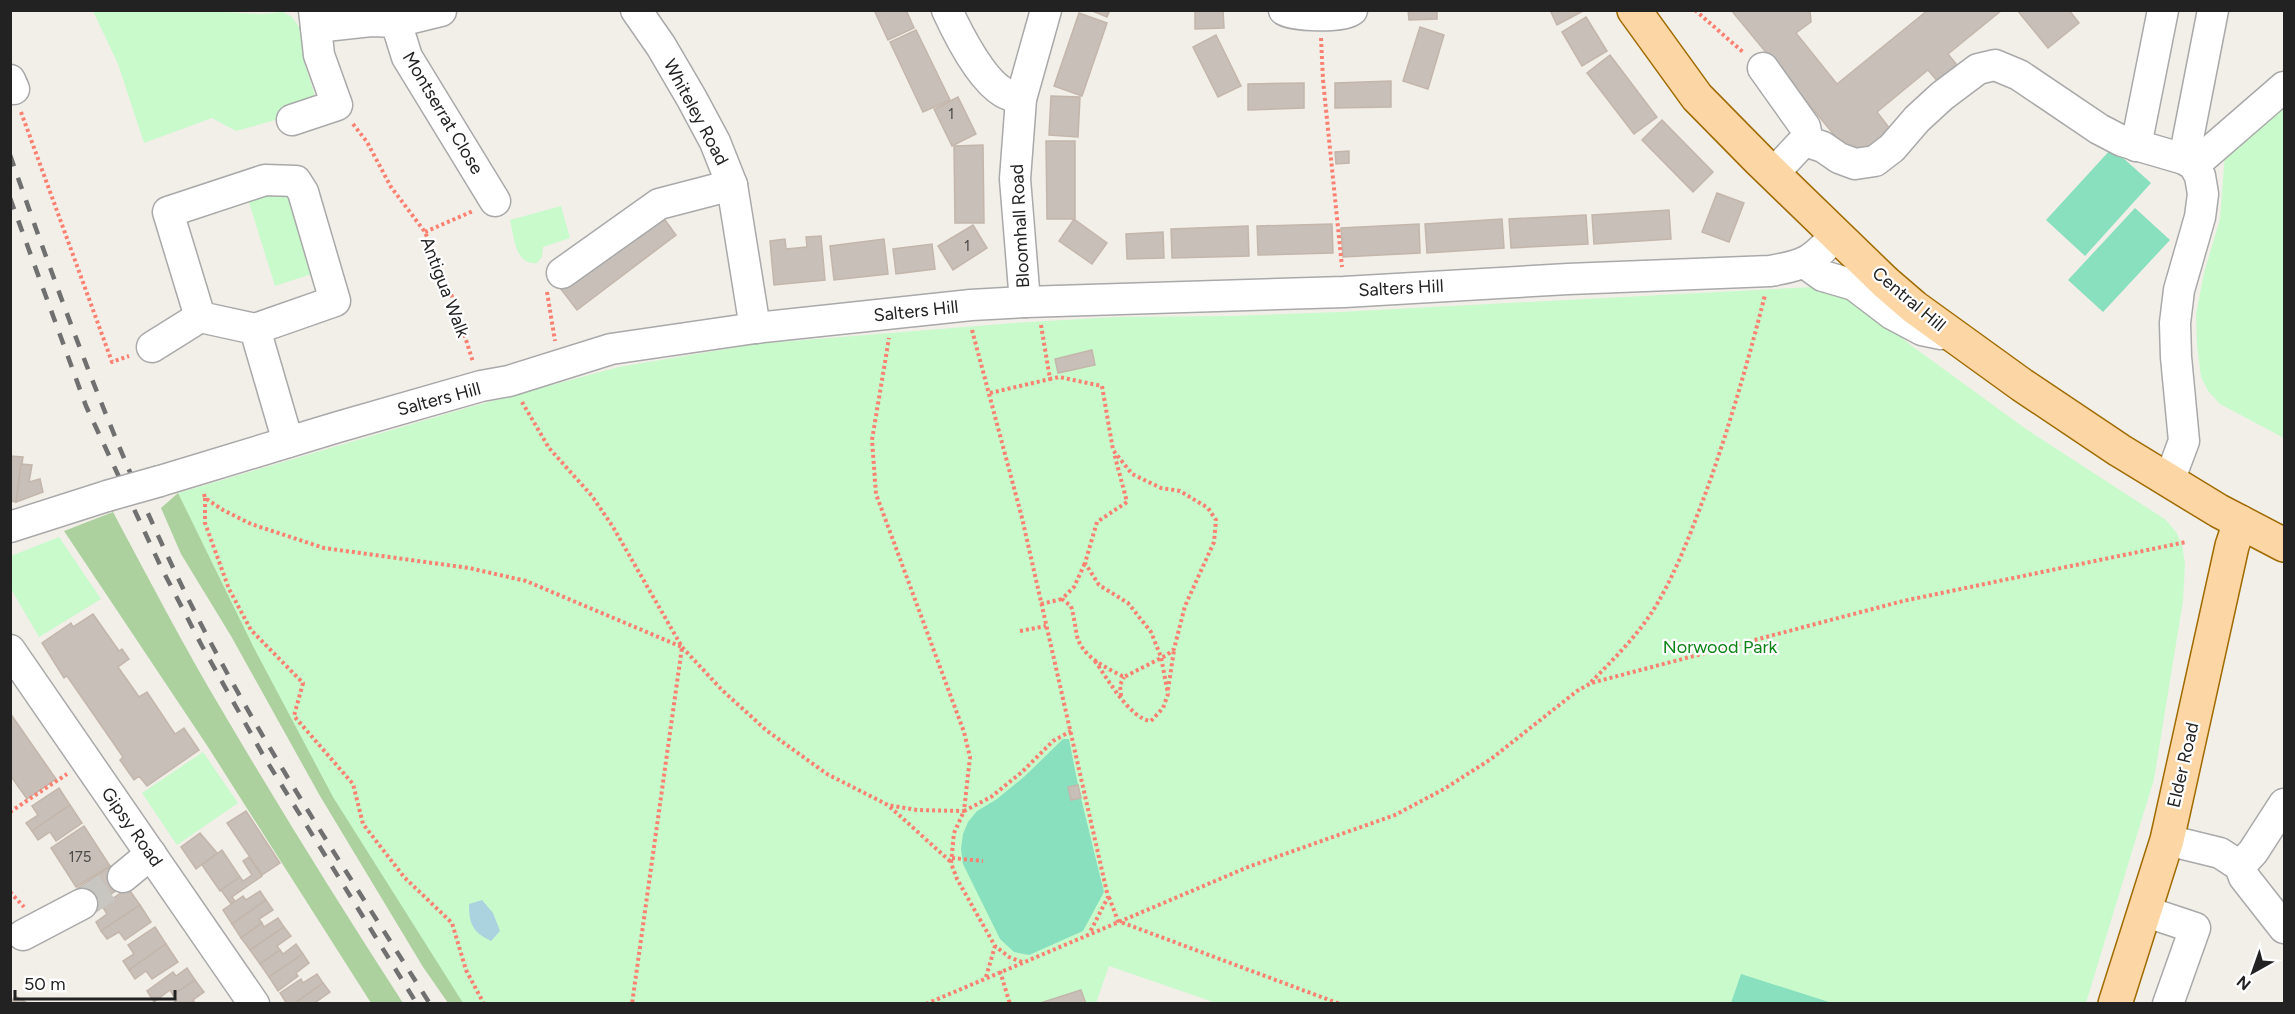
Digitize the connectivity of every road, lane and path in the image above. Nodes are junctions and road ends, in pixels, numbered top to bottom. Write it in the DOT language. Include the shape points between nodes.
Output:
graph roads {
  1 [pos="636,10"];
  2 [pos="947,10"];
  3 [pos="1046,10"];
  4 [pos="1284,10"];
  5 [pos="1352,10"];
  6 [pos="1634,10"];
  7 [pos="1695,10"];
  8 [pos="2163,10"];
  9 [pos="2213,10"];
  10 [pos="441,12"];
  11 [pos="1320,14"];
  12 [pos="315,19"];
  13 [pos="396,22"];
  14 [pos="1763,68"];
  15 [pos="12,85"];
  16 [pos="2284,87"];
  17 [pos="1021,99"];
  18 [pos="337,105"];
  19 [pos="292,120"];
  20 [pos="1808,142"];
  21 [pos="2136,146"];
  22 [pos="2189,162"];
  23 [pos="1773,174"];
  24 [pos="732,185"];
  25 [pos="495,201"];
  26 [pos="425,232"];
  27 [pos="1836,235"];
  28 [pos="1805,263"];
  29 [pos="1770,271"];
  30 [pos="554,281"];
  31 [pos="1344,292"];
  32 [pos="1032,302"];
  33 [pos="971,305"];
  34 [pos="200,317"];
  35 [pos="755,328"];
  36 [pos="255,329"];
  37 [pos="889,334"];
  38 [pos="1953,336"];
  39 [pos="152,347"];
  40 [pos="559,365"];
  41 [pos="1050,379"];
  42 [pos="495,384"];
  43 [pos="989,393"];
  44 [pos="288,442"];
  45 [pos="1113,450"];
  46 [pos="2169,481"];
  47 [pos="200,485"];
  48 [pos="2240,522"];
  49 [pos="10,527"];
  50 [pos="2186,542"];
  51 [pos="2284,545"];
  52 [pos="1085,563"];
  53 [pos="1062,599"];
  54 [pos="1041,604"];
  55 [pos="1046,626"];
  56 [pos="1020,631"];
  57 [pos="682,647"];
  58 [pos="1174,649"];
  59 [pos="10,650"];
  60 [pos="1161,657"];
  61 [pos="1094,659"];
  62 [pos="1124,677"];
  63 [pos="1591,683"];
  64 [pos="1168,694"];
  65 [pos="1120,697"];
  66 [pos="1071,731"];
  67 [pos="87,761"];
  68 [pos="2284,804"];
  69 [pos="888,805"];
  70 [pos="964,811"];
  71 [pos="10,812"];
  72 [pos="2167,840"];
  73 [pos="151,854"];
  74 [pos="951,860"];
  75 [pos="983,861"];
  76 [pos="2240,866"];
  77 [pos="123,877"];
  78 [pos="1108,897"];
  79 [pos="82,904"];
  80 [pos="2145,910"];
  81 [pos="1118,921"];
  82 [pos="2284,928"];
  83 [pos="1090,933"];
  84 [pos="23,935"];
  85 [pos="995,946"];
  86 [pos="1022,962"];
  87 [pos="1000,971"];
  88 [pos="985,978"];
  89 [pos="254,1004"];
  90 [pos="484,1004"];
  91 [pos="632,1004"];
  92 [pos="926,1004"];
  93 [pos="1010,1004"];
  94 [pos="1340,1004"];
  95 [pos="2115,1004"];
  96 [pos="2168,1004"];
  1 -- 24 [label="street, Whiteley Road" via="693,99 716,142"];
  2 -- 17 [label="street" via="978,65 1003,92"];
  3 -- 17 [label="street, Bloomhall Road"];
  4 -- 11 [label="street" via="1291,14"];
  5 -- 11 [label="street"];
  6 -- 23 [label="main road, Central Hill" via="1696,97"];
  7 -- 14 [label="path"];
  8 -- 21 [label="street"];
  9 -- 22 [label="street"];
  10 -- 13 [label="street"];
  11 -- 31 [label="path"];
  12 -- 13 [label="street"];
  12 -- 18 [label="street" via="319,55"];
  13 -- 25 [label="street, Montserrat Close" via="407,57"];
  14 -- 20 [label="street" via="1805,127"];
  15 -- 39 [label="path" via="112,362"];
  16 -- 22 [label="street"];
  17 -- 32 [label="street, Bloomhall Road" via="1015,179"];
  18 -- 19 [label="street"];
  18 -- 26 [label="path, Antigua Walk" via="367,142 391,188"];
  20 -- 21 [label="street" via="1855,164 1875,161 1942,96 1978,69 1995,65 2019,75 2099,129"];
  20 -- 23 [label="street" via="1800,145"];
  21 -- 22 [label="street"];
  22 -- 46 [label="street" via="2200,176 2203,194 2179,290 2175,323 2184,441"];
  23 -- 27 [label="main road, Central Hill"];
  24 -- 30 [label="street" via="659,204"];
  24 -- 35 [label="street, Whiteley Road"];
  25 -- 26 [label="path"];
  26 -- 42 [label="path, Antigua Walk"];
  27 -- 28 [label="street, Salters Hill"];
  27 -- 38 [label="main road, Central Hill" via="1885,282"];
  28 -- 29 [label="street, Salters Hill"];
  28 -- 38 [label="street" via="1824,276 1854,285 1892,314 1922,330"];
  29 -- 31 [label="street, Salters Hill"];
  29 -- 63 [label="path" via="1746,367 1688,541 1653,610"];
  30 -- 40 [label="path"];
  31 -- 32 [label="street, Salters Hill"];
  32 -- 33 [label="street, Salters Hill"];
  32 -- 41 [label="path"];
  33 -- 35 [label="street, Salters Hill"];
  33 -- 43 [label="path" via="971,327"];
  34 -- 36 [label="street"];
  34 -- 36 [label="street" via="168,212 265,180 296,181 303,192 335,301"];
  34 -- 39 [label="street"];
  35 -- 40 [label="street, Salters Hill" via="611,349"];
  36 -- 44 [label="street"];
  37 -- 70 [label="path" via="872,440 876,494 964,732 970,756"];
  38 -- 46 [label="main road, Central Hill"];
  40 -- 42 [label="street, Salters Hill"];
  41 -- 43 [label="path"];
  41 -- 45 [label="path" via="1059,377 1102,386"];
  42 -- 44 [label="street, Salters Hill"];
  42 -- 57 [label="path, Antigua Walk" via="592,496"];
  43 -- 54 [label="path"];
  44 -- 47 [label="street, Salters Hill"];
  45 -- 52 [label="path" via="1127,502 1097,522"];
  45 -- 58 [label="path" via="1132,474 1161,488 1180,490 1208,508 1216,520 1214,542 1185,606"];
  46 -- 48 [label="main road, Central Hill"];
  47 -- 49 [label="street, Salters Hill, bridge" via="160,481"];
  47 -- 57 [label="path" via="223,510 252,524 324,548 469,568 526,581"];
  47 -- 90 [label="path" via="205,523 229,589 251,630 303,683 294,716 353,784 363,824 404,876 452,923 466,970"];
  48 -- 51 [label="main road, Central Hill"];
  48 -- 72 [label="main road, Elder Road"];
  50 -- 63 [label="path" via="1903,601"];
  52 -- 53 [label="path" via="1074,587"];
  52 -- 60 [label="path" via="1099,585 1138,613"];
  53 -- 54 [label="path"];
  53 -- 61 [label="path" via="1071,606 1079,642"];
  54 -- 55 [label="path"];
  55 -- 56 [label="path"];
  55 -- 66 [label="path"];
  57 -- 69 [label="path" via="766,730 827,774"];
  57 -- 91 [label="path"];
  58 -- 60 [label="path"];
  58 -- 64 [label="path"];
  59 -- 67 [label="street, Gipsy Road"];
  60 -- 62 [label="path"];
  60 -- 64 [label="path"];
  61 -- 62 [label="path"];
  61 -- 65 [label="path"];
  62 -- 65 [label="path"];
  63 -- 81 [label="path" via="1491,759 1395,815 1248,867"];
  64 -- 65 [label="path" via="1163,708 1151,721"];
  66 -- 70 [label="path" via="1053,741 991,797"];
  66 -- 78 [label="path"];
  67 -- 71 [label="path"];
  67 -- 73 [label="street, Gipsy Road"];
  68 -- 76 [label="street"];
  69 -- 70 [label="path"];
  69 -- 74 [label="path"];
  70 -- 74 [label="path" via="954,833"];
  72 -- 76 [label="street" via="2220,853"];
  72 -- 80 [label="main road, Elder Road"];
  73 -- 77 [label="street"];
  73 -- 89 [label="street, Gipsy Road"];
  74 -- 75 [label="path"];
  74 -- 85 [label="path" via="957,879"];
  76 -- 82 [label="street" via="2244,877"];
  78 -- 81 [label="path"];
  78 -- 83 [label="path"];
  79 -- 84 [label="street"];
  80 -- 95 [label="main road, Elder Road"];
  80 -- 96 [label="street" via="2195,928"];
  81 -- 83 [label="path"];
  81 -- 94 [label="path"];
  83 -- 86 [label="path"];
  85 -- 86 [label="path"];
  85 -- 88 [label="path"];
  86 -- 87 [label="path"];
  87 -- 88 [label="path"];
  87 -- 93 [label="path"];
  88 -- 92 [label="path"];
}
